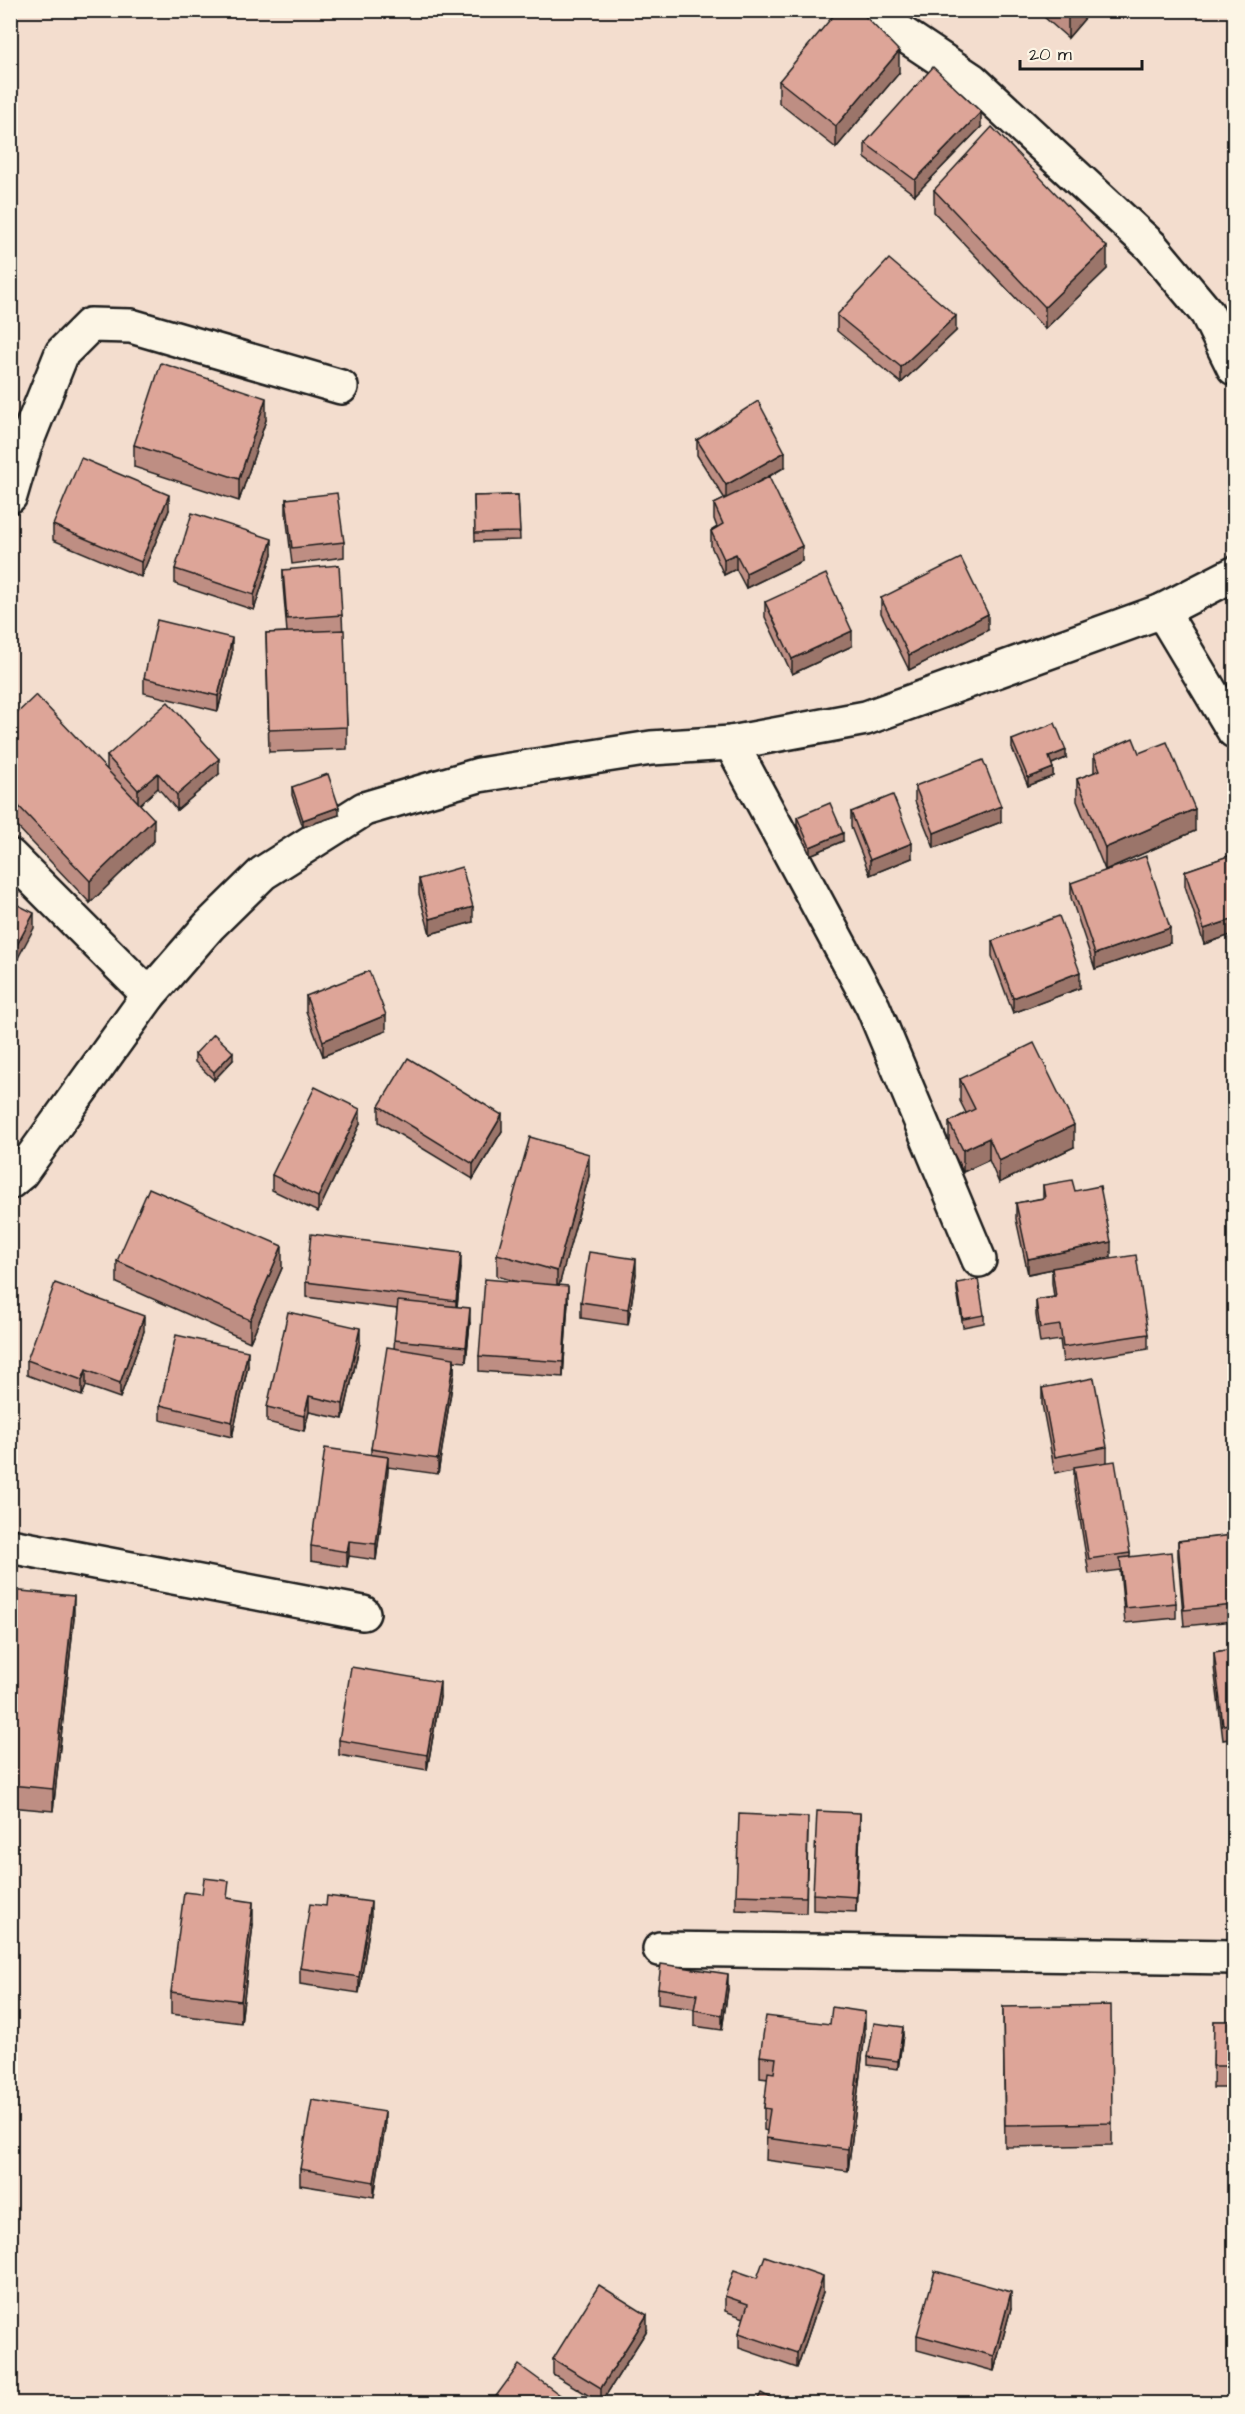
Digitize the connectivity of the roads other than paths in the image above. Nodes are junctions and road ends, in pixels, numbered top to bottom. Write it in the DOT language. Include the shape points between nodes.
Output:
graph roads {
  1 [pos="867,10"];
  2 [pos="1234,368"];
  3 [pos="341,387"];
  4 [pos="10,496"];
  5 [pos="1234,574"];
  6 [pos="1162,611"];
  7 [pos="1234,731"];
  8 [pos="731,743"];
  9 [pos="10,856"];
  10 [pos="149,995"];
  11 [pos="10,1182"];
  12 [pos="979,1260"];
  13 [pos="10,1546"];
  14 [pos="363,1613"];
  15 [pos="660,1948"];
  16 [pos="1234,1957"];
  1 -- 2 [label="street" via="972,80 1151,246 1207,313"];
  3 -- 4 [label="street" via="131,326 90,325 62,353 24,445"];
  5 -- 6 [label="street"];
  6 -- 7 [label="street"];
  6 -- 8 [label="street" via="866,718"];
  8 -- 10 [label="street" via="651,747 479,775 364,809 263,873 209,926"];
  8 -- 12 [label="street" via="873,1006"];
  9 -- 10 [label="street"];
  10 -- 11 [label="street" via="21,1173"];
  13 -- 14 [label="street"];
  15 -- 16 [label="street"];
}
